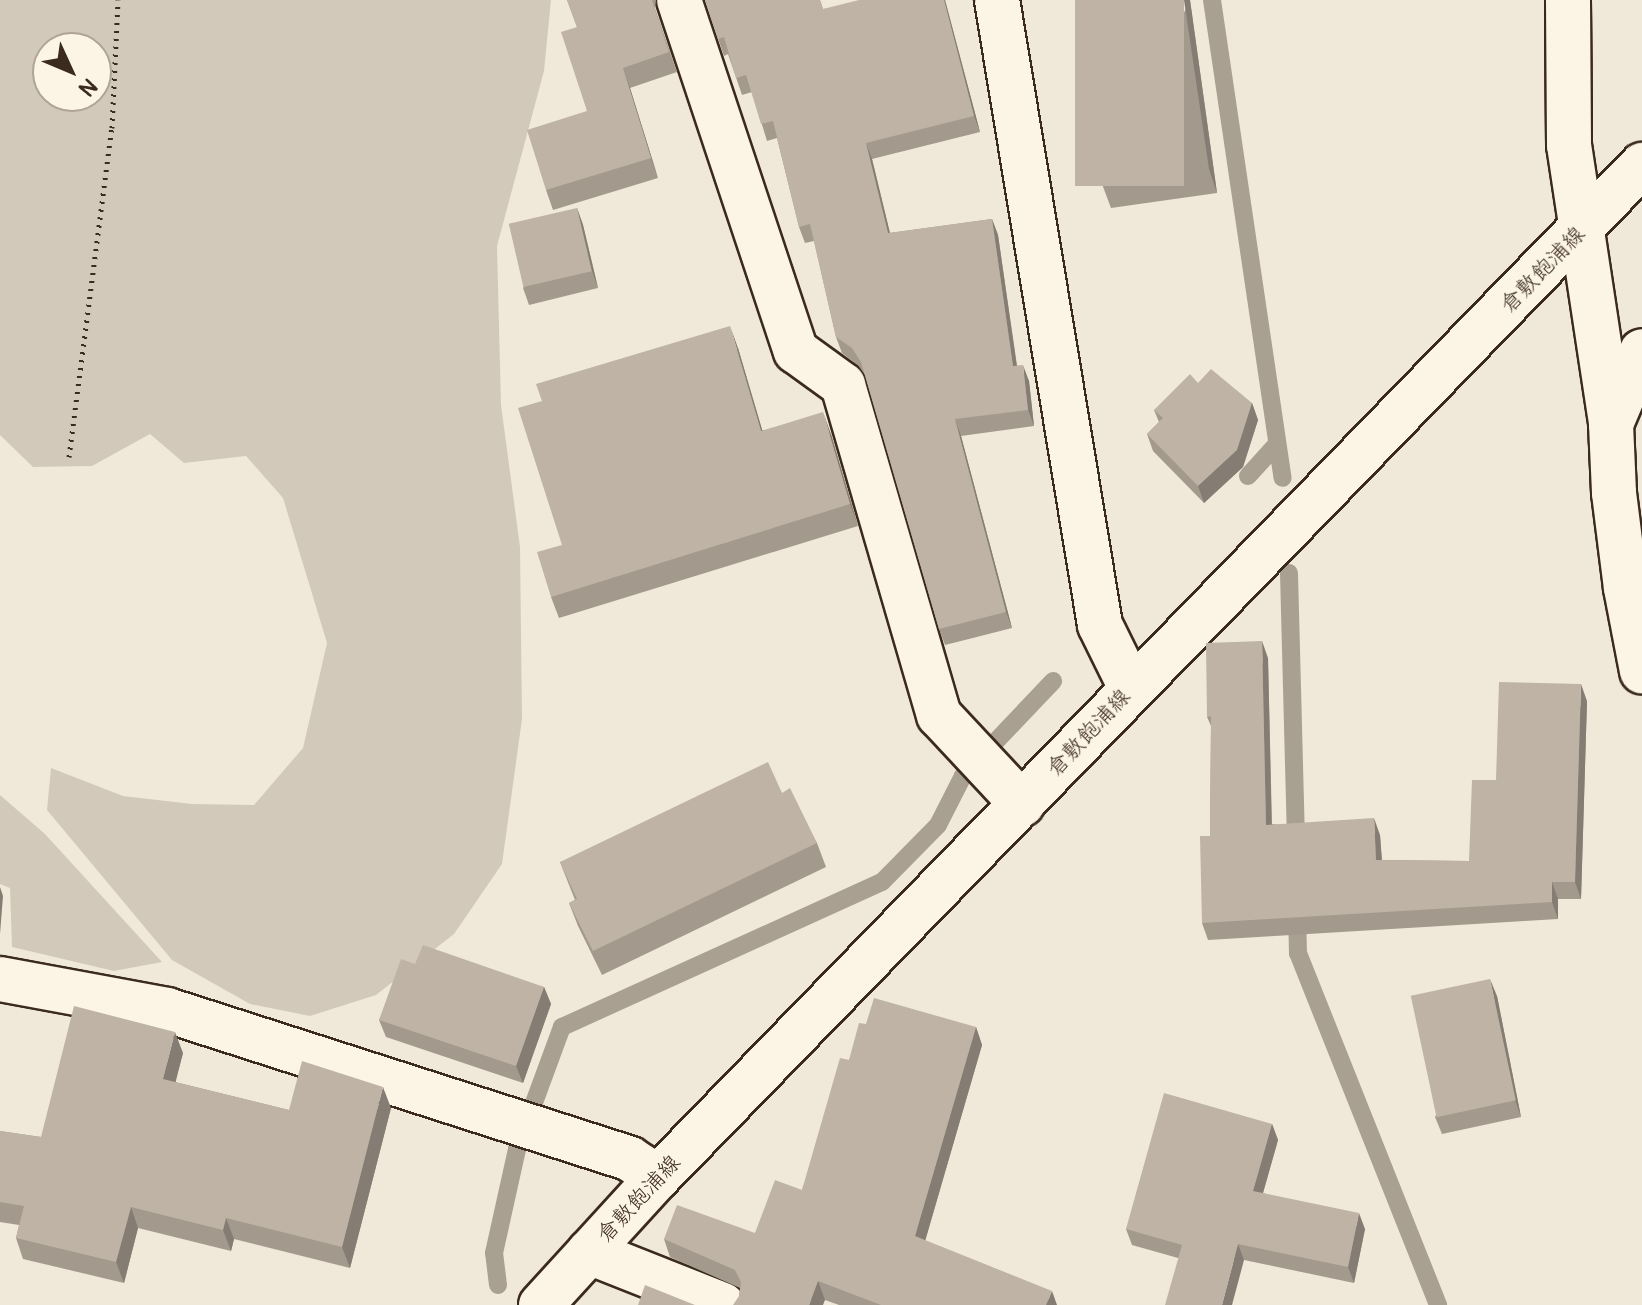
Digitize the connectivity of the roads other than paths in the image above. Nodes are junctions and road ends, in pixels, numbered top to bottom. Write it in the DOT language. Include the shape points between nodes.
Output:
graph roads {
  1 [pos="679,0"];
  2 [pos="997,0"];
  3 [pos="1568,0"];
  4 [pos="1642,165"];
  5 [pos="1580,231"];
  6 [pos="1642,351"];
  7 [pos="1611,424"];
  8 [pos="1642,671"];
  9 [pos="1131,688"];
  10 [pos="1022,804"];
  11 [pos="0,979"];
  12 [pos="658,1177"];
  13 [pos="589,1252"];
  14 [pos="541,1305"];
  15 [pos="723,1305"];
  1 -- 10 [label="street" via="796,351 843,385 939,715"];
  2 -- 9 [label="street" via="1100,625"];
  3 -- 5 [label="street" via="1569,145"];
  4 -- 5 [label="street, 倉敷飽浦線"];
  5 -- 7 [label="street"];
  5 -- 9 [label="street, 倉敷飽浦線"];
  6 -- 7 [label="street"];
  7 -- 8 [label="street" via="1622,556"];
  9 -- 10 [label="street, 倉敷飽浦線"];
  10 -- 12 [label="street, 倉敷飽浦線"];
  11 -- 12 [label="street" via="167,1010 630,1159"];
  12 -- 13 [label="street, 倉敷飽浦線"];
  13 -- 14 [label="street, 倉敷飽浦線"];
  13 -- 15 [label="street"];
}
